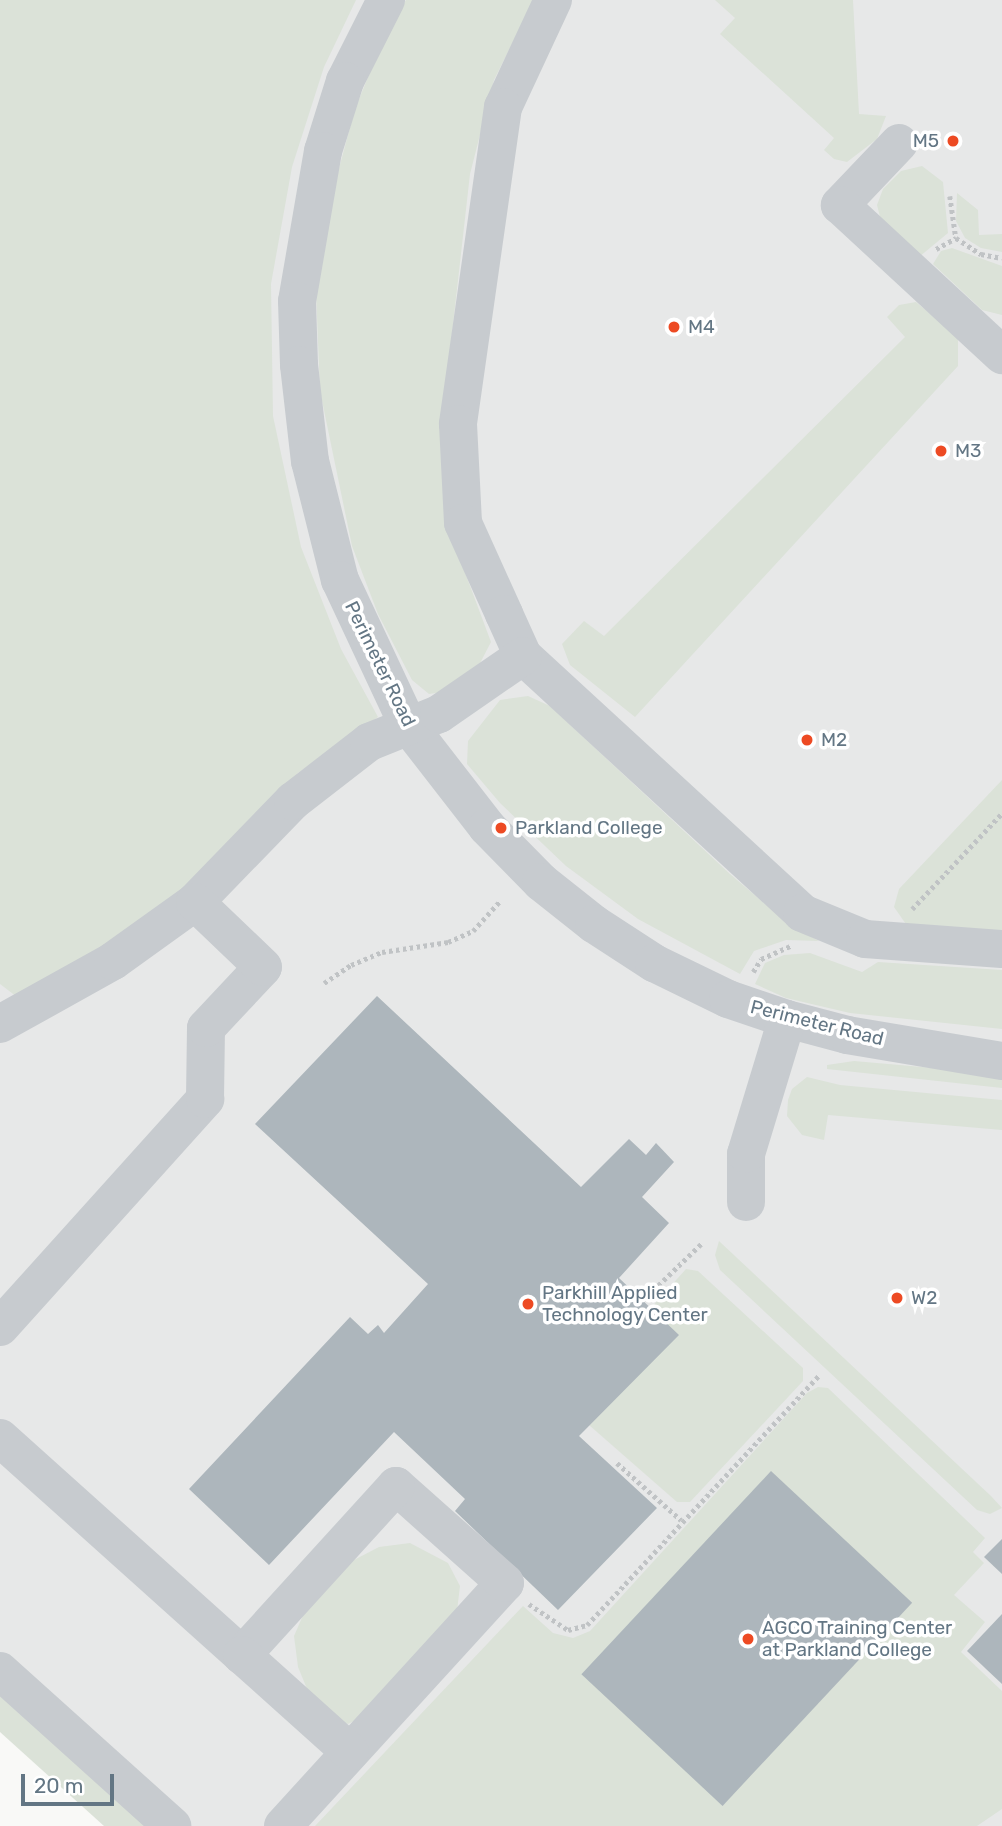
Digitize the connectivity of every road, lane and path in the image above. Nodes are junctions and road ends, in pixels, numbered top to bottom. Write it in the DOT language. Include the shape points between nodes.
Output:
graph roads {
  1 [pos="386,0"];
  2 [pos="553,0"];
  3 [pos="899,143"];
  4 [pos="950,196"];
  5 [pos="956,238"];
  6 [pos="929,257"];
  7 [pos="1002,258"];
  8 [pos="1002,355"];
  9 [pos="523,656"];
  10 [pos="408,724"];
  11 [pos="1002,813"];
  12 [pos="195,902"];
  13 [pos="499,902"];
  14 [pos="908,913"];
  15 [pos="798,947"];
  16 [pos="1002,949"];
  17 [pos="750,977"];
  18 [pos="324,983"];
  19 [pos="787,1019"];
  20 [pos="0,1024"];
  21 [pos="1002,1062"];
  22 [pos="746,1202"];
  23 [pos="703,1242"];
  24 [pos="643,1300"];
  25 [pos="0,1327"];
  26 [pos="820,1374"];
  27 [pos="0,1438"];
  28 [pos="617,1463"];
  29 [pos="681,1520"];
  30 [pos="505,1583"];
  31 [pos="242,1655"];
  32 [pos="0,1671"];
  33 [pos="350,1752"];
  34 [pos="172,1826"];
  35 [pos="283,1826"];
  1 -- 10 [label="street, Perimeter Road" via="345,81 323,151 305,237 298,313 310,461 323,523 356,618"];
  2 -- 9 [label="street" via="503,107 458,424 463,523"];
  3 -- 8 [label="street" via="840,205"];
  4 -- 5 [label="path"];
  5 -- 6 [label="path"];
  5 -- 7 [label="path" via="981,254"];
  9 -- 10 [label="street" via="439,714"];
  9 -- 16 [label="street" via="802,913 865,939"];
  10 -- 12 [label="street" via="369,742 293,801"];
  10 -- 19 [label="street, Perimeter Road" via="486,827 541,883 654,963 728,999"];
  11 -- 14 [label="path"];
  12 -- 20 [label="street" via="113,961"];
  12 -- 25 [label="street" via="263,967 206,1028 205,1099"];
  13 -- 18 [label="path" via="473,931 418,950 382,952"];
  15 -- 17 [label="path" via="787,946 761,959"];
  19 -- 21 [label="street, Perimeter Road" via="847,1035"];
  19 -- 22 [label="street" via="746,1154"];
  23 -- 24 [label="path"];
  26 -- 29 [label="path"];
  27 -- 31 [label="street"];
  28 -- 29 [label="path"];
  29 -- 30 [label="path" via="587,1625 568,1630 551,1622"];
  30 -- 31 [label="street" via="396,1486"];
  30 -- 33 [label="street"];
  31 -- 33 [label="street"];
  32 -- 34 [label="street"];
  33 -- 35 [label="street"];
}
